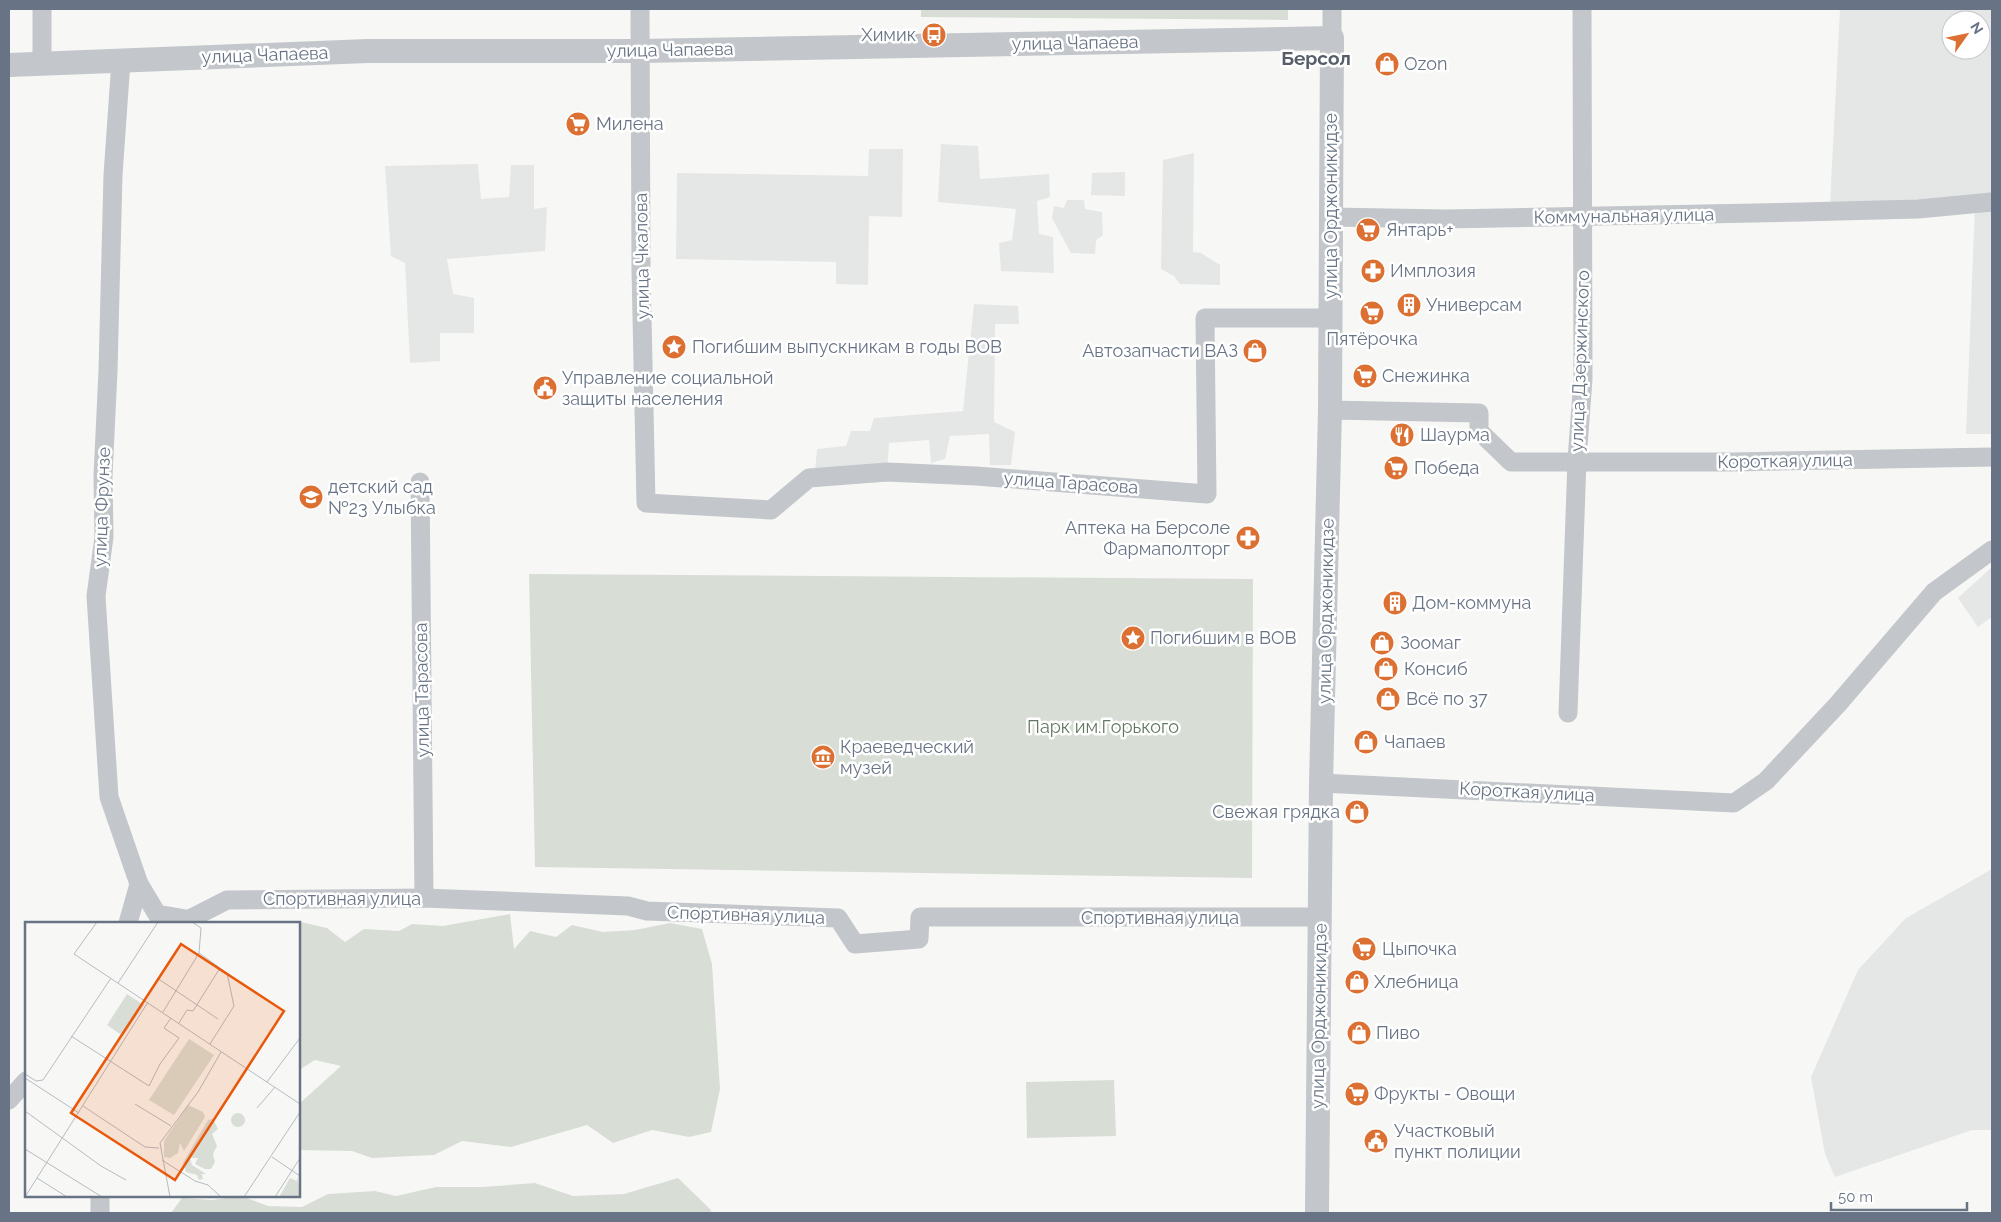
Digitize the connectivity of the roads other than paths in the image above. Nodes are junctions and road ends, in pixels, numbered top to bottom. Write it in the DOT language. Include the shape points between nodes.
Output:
graph roads {
  1 [pos="42,9"];
  2 [pos="640,9"];
  3 [pos="1332,9"];
  4 [pos="1582,9"];
  5 [pos="1332,38"];
  6 [pos="640,51"];
  7 [pos="121,61"];
  8 [pos="9,65"];
  9 [pos="42,65"];
  10 [pos="1992,202"];
  11 [pos="1330,217"];
  12 [pos="1584,217"];
  13 [pos="1331,318"];
  14 [pos="1330,410"];
  15 [pos="1992,457"];
  16 [pos="1577,460"];
  17 [pos="420,482"];
  18 [pos="646,503"];
  19 [pos="1992,550"];
  20 [pos="1568,713"];
  21 [pos="1321,783"];
  22 [pos="140,884"];
  23 [pos="424,898"];
  24 [pos="1320,916"];
  25 [pos="184,921"];
  26 [pos="128,922"];
  27 [pos="25,1082"];
  28 [pos="9,1100"];
  29 [pos="100,1197"];
  30 [pos="100,1213"];
  31 [pos="1317,1213"];
  1 -- 9 [label="street"];
  2 -- 6 [label="street, улица Чкалова"];
  3 -- 5 [label="street, улица Орджоникидзе"];
  4 -- 12 [label="street, улица Дзержинского"];
  5 -- 6 [label="street, улица Чапаева"];
  5 -- 11 [label="street, улица Орджоникидзе"];
  6 -- 7 [label="street, улица Чапаева" via="368,51"];
  6 -- 18 [label="street, улица Чкалова"];
  7 -- 9 [label="street, улица Чапаева"];
  7 -- 22 [label="street, улица Фрунзе" via="113,175 102,476 104,537 96,596 109,797"];
  8 -- 9 [label="street, улица Чапаева"];
  10 -- 12 [label="street, Коммунальная улица" via="1918,210"];
  11 -- 12 [label="street, Коммунальная улица"];
  11 -- 13 [label="street, улица Орджоникидзе"];
  12 -- 16 [label="street, улица Дзержинского" via="1583,379"];
  13 -- 14 [label="street, улица Орджоникидзе"];
  13 -- 18 [label="street, улица Тарасова" via="1205,318 1207,494 986,476 887,472 809,478 771,510"];
  14 -- 16 [label="street, Короткая улица" via="1479,413 1479,431 1511,462"];
  14 -- 21 [label="street, улица Орджоникидзе"];
  15 -- 16 [label="street, Короткая улица" via="1732,462"];
  16 -- 20 [label="street, улица Дзержинского"];
  17 -- 23 [label="street, улица Тарасова"];
  19 -- 21 [label="street, Короткая улица" via="1934,592 1838,704 1766,781 1734,803"];
  21 -- 24 [label="street, улица Орджоникидзе"];
  22 -- 25 [label="street, улица Фрунзе" via="157,914"];
  22 -- 26 [label="street"];
  23 -- 24 [label="street, Спортивная улица" via="628,906 647,912 838,918 855,944 919,939 920,917"];
  23 -- 25 [label="street, Спортивная улица" via="227,900"];
  24 -- 31 [label="street, улица Орджоникидзе"];
  27 -- 28 [label="street"];
  29 -- 30 [label="street"];
}
